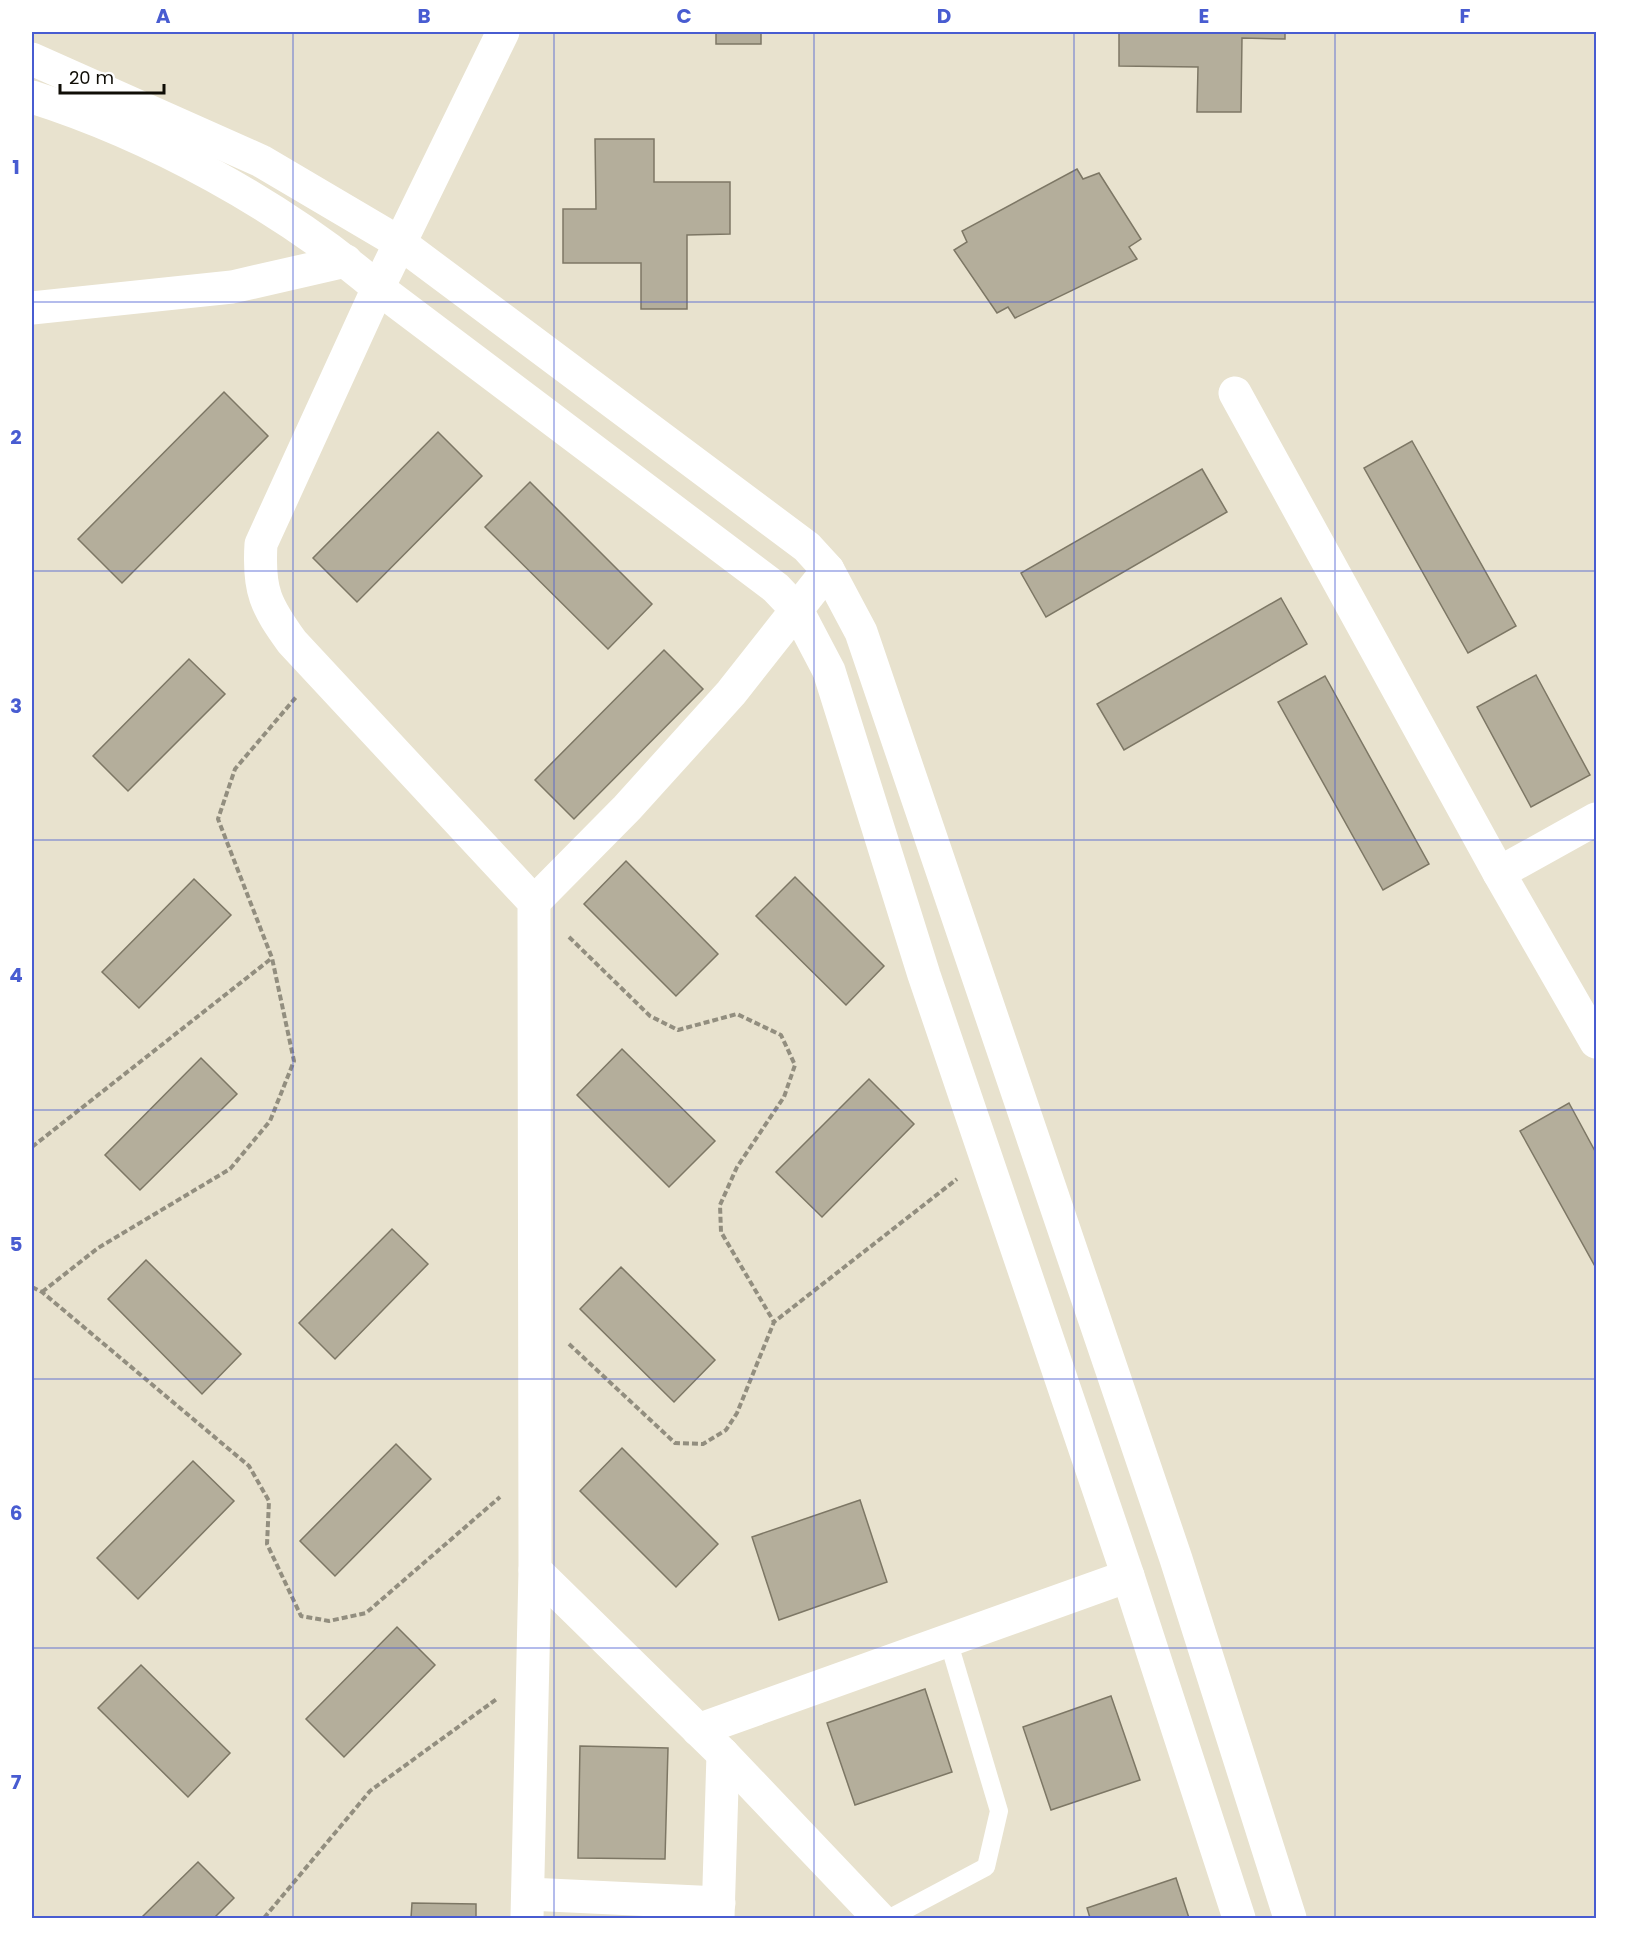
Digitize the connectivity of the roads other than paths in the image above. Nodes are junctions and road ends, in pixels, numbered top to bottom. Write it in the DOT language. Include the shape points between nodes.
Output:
graph roads {
  1 [pos="503,32"];
  2 [pos="32,58"];
  3 [pos="32,97"];
  4 [pos="400,243"];
  5 [pos="346,261"];
  6 [pos="378,288"];
  7 [pos="32,308"];
  8 [pos="1235,393"];
  9 [pos="828,570"];
  10 [pos="797,610"];
  11 [pos="1596,819"];
  12 [pos="1499,873"];
  13 [pos="534,902"];
  14 [pos="1596,1042"];
  15 [pos="535,1570"];
  16 [pos="1128,1576"];
  17 [pos="948,1640"];
  18 [pos="698,1730"];
  19 [pos="723,1754"];
  20 [pos="528,1906"];
  21 [pos="718,1911"];
  22 [pos="879,1918"];
  23 [pos="890,1918"];
  24 [pos="1239,1918"];
  25 [pos="1290,1918"];
  1 -- 4 [label="street"];
  2 -- 4 [label="street" via="261,161"];
  3 -- 5 [label="street" via="123,132 247,195"];
  4 -- 6 [label="street"];
  4 -- 9 [label="street" via="807,547"];
  5 -- 6 [label="street"];
  5 -- 7 [label="street" via="232,287"];
  6 -- 10 [label="street" via="776,588"];
  6 -- 13 [label="street" via="261,544 260,567 268,608 292,642"];
  8 -- 12 [label="street"];
  9 -- 10 [label="street"];
  9 -- 25 [label="street" via="861,632 1176,1559"];
  10 -- 13 [label="street" via="723,702 627,808"];
  10 -- 16 [label="street" via="829,671 924,975"];
  11 -- 12 [label="street"];
  12 -- 14 [label="street"];
  13 -- 15 [label="street"];
  15 -- 18 [label="street"];
  15 -- 20 [label="street"];
  16 -- 17 [label="street"];
  16 -- 24 [label="street"];
  17 -- 18 [label="street"];
  17 -- 23 [label="lane" via="999,1811 986,1867"];
  18 -- 19 [label="street"];
  19 -- 21 [label="street"];
  19 -- 22 [label="street"];
  20 -- 21 [label="street"];
}
